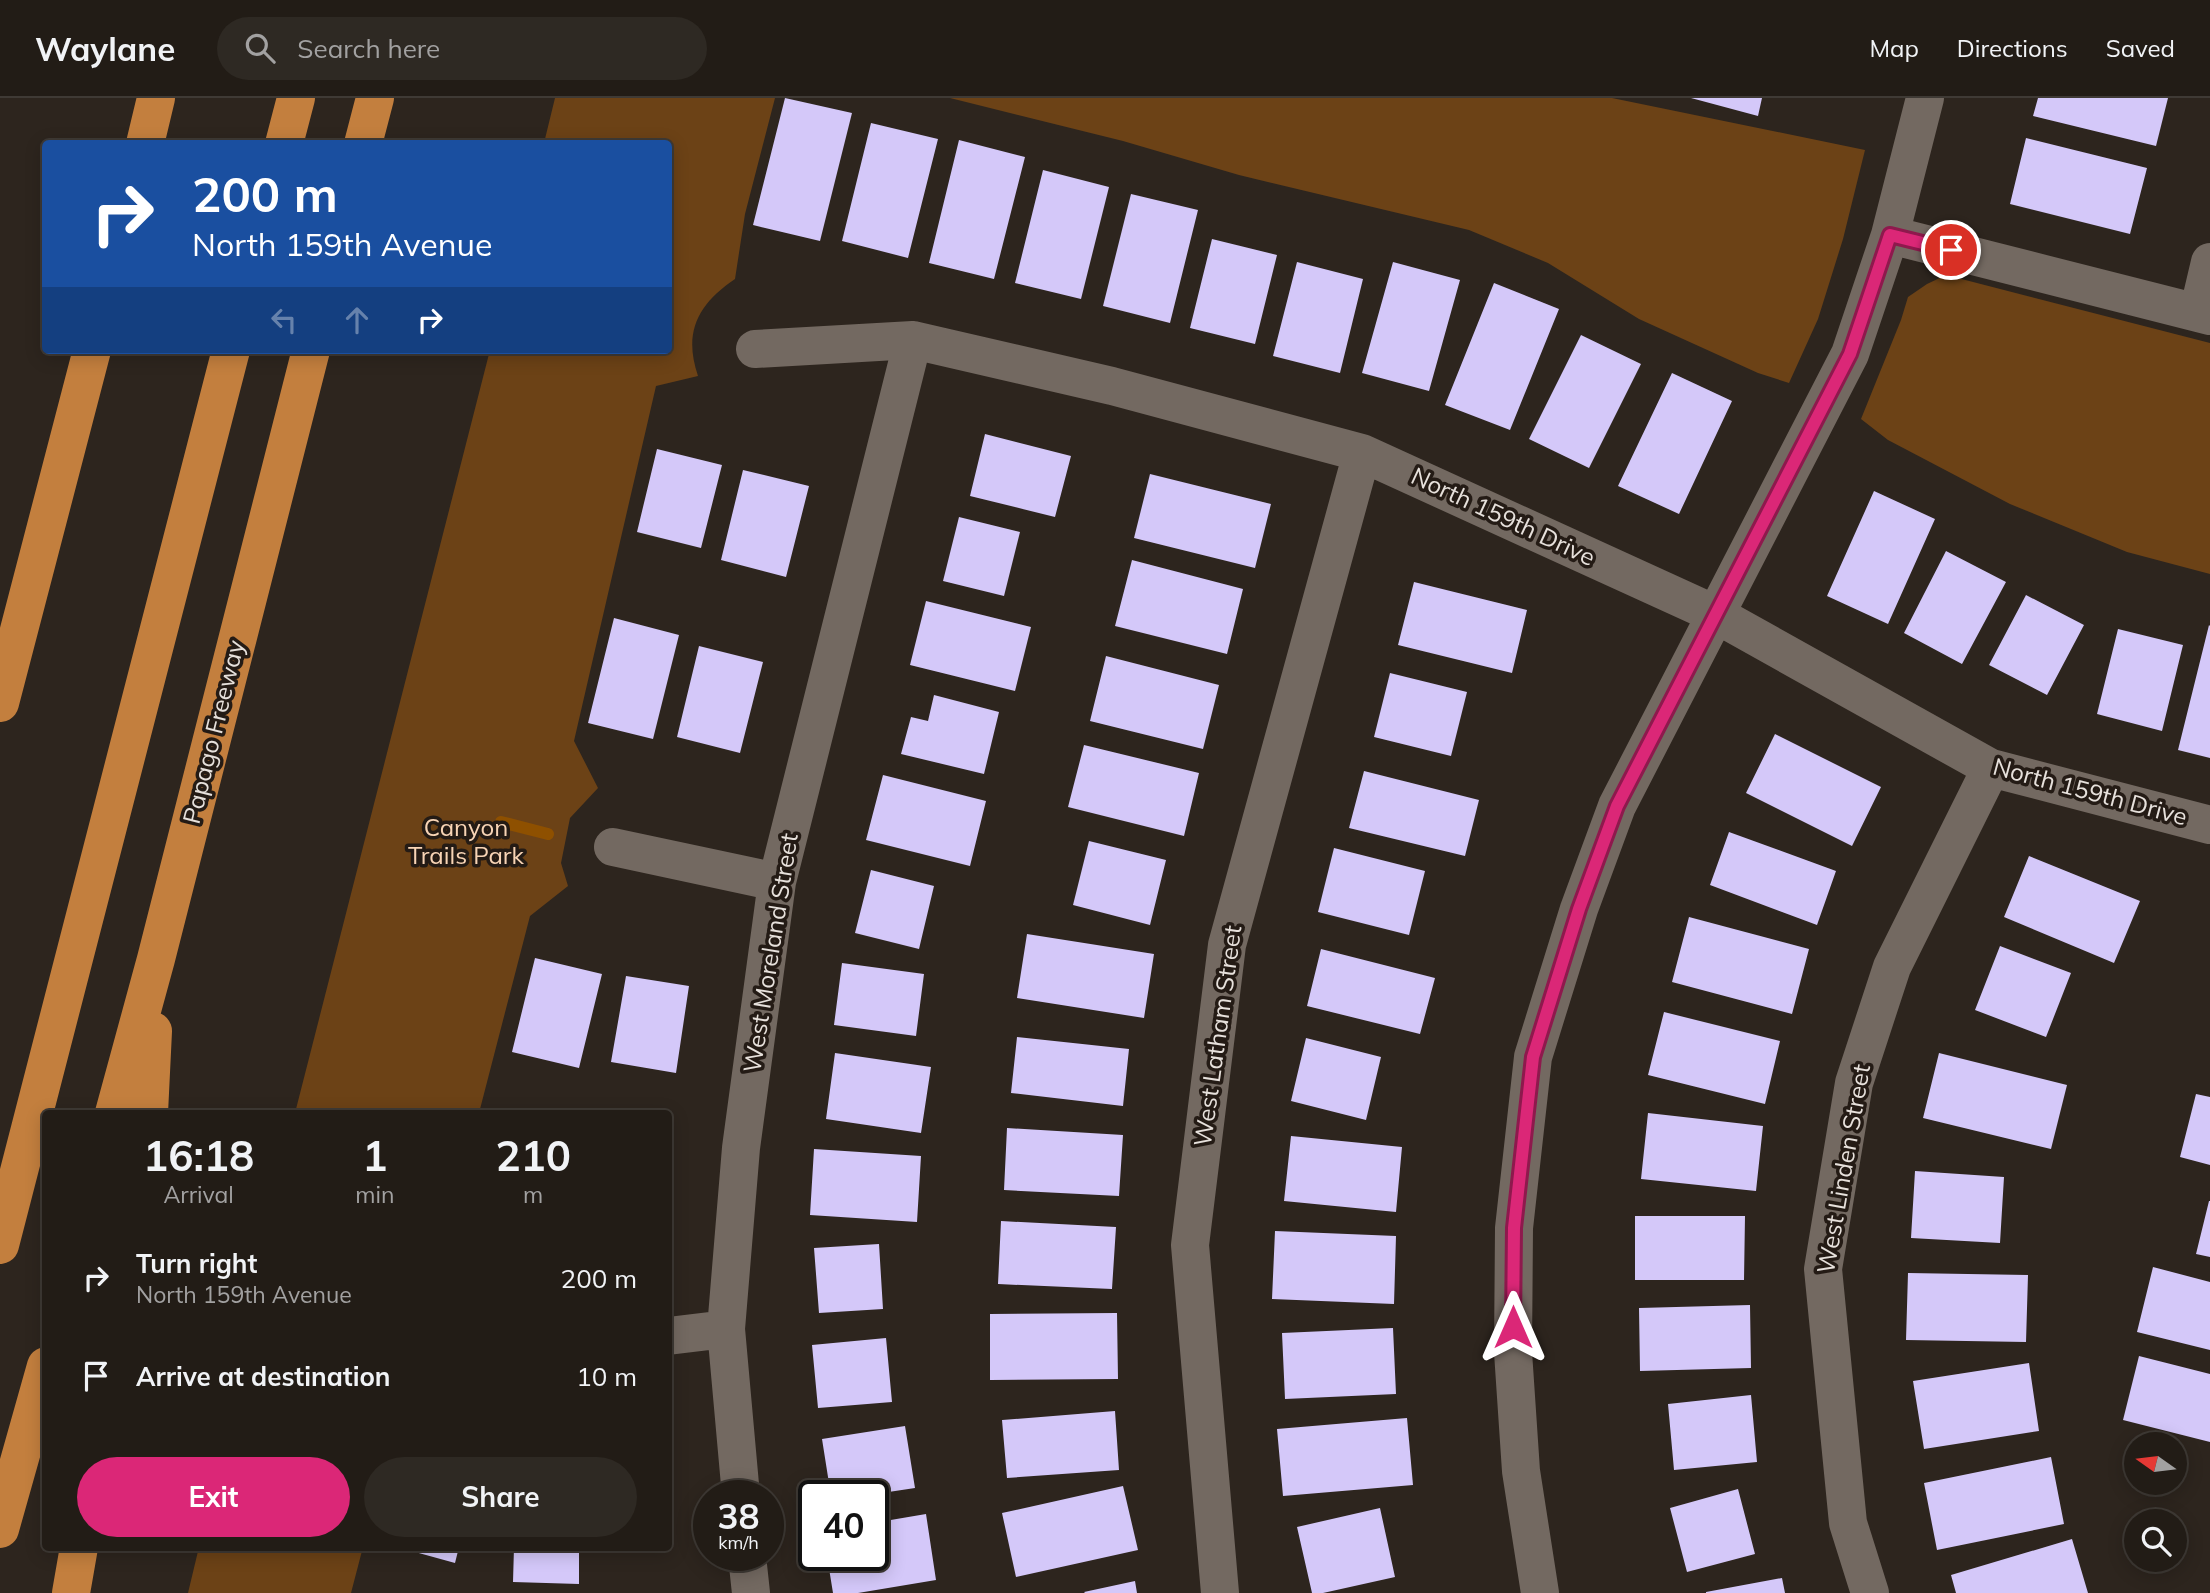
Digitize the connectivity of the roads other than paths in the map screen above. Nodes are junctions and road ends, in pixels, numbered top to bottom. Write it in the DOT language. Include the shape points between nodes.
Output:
graph roads {
  1 [pos="156,98"];
  2 [pos="296,98"];
  3 [pos="375,98"];
  4 [pos="1924,98"];
  5 [pos="146,140"];
  6 [pos="285,140"];
  7 [pos="364,140"];
  8 [pos="1890,235"];
  9 [pos="2210,262"];
  10 [pos="2204,315"];
  11 [pos="913,340"];
  12 [pos="755,349"];
  13 [pos="91,354"];
  14 [pos="230,354"];
  15 [pos="310,354"];
  16 [pos="1362,453"];
  17 [pos="30,595"];
  18 [pos="1715,614"];
  19 [pos="0,651"];
  20 [pos="0,704"];
  21 [pos="1990,768"];
  22 [pos="2210,825"];
  23 [pos="613,847"];
  24 [pos="777,882"];
  25 [pos="156,959"];
  26 [pos="115,1110"];
  27 [pos="149,1110"];
  28 [pos="0,1245"];
  29 [pos="726,1329"];
  30 [pos="672,1336"];
  31 [pos="42,1380"];
  32 [pos="740,1480"];
  33 [pos="0,1530"];
  34 [pos="78,1551"];
  35 [pos="749,1571"];
  36 [pos="71,1593"];
  37 [pos="751,1593"];
  38 [pos="1220,1593"];
  39 [pos="1540,1593"];
  40 [pos="1870,1593"];
  1 -- 5 [label="highway"];
  2 -- 6 [label="highway"];
  3 -- 7 [label="highway"];
  4 -- 8 [label="street"];
  8 -- 10 [label="street"];
  8 -- 18 [label="street" via="1850,354"];
  9 -- 10 [label="street"];
  11 -- 12 [label="street, North 159th Drive"];
  11 -- 16 [label="street, North 159th Drive" via="1112,386"];
  11 -- 24 [label="street, West Moreland Street"];
  13 -- 17 [label="highway"];
  14 -- 28 [label="highway"];
  15 -- 25 [label="highway, Papago Freeway"];
  16 -- 18 [label="street, North 159th Drive"];
  16 -- 38 [label="street, West Latham Street" via="1227,945 1189,1245"];
  17 -- 19 [label="highway"];
  17 -- 20 [label="highway"];
  18 -- 21 [label="street, North 159th Drive"];
  18 -- 39 [label="street" via="1617,806 1533,1057 1514,1228 1513,1352 1521,1471"];
  21 -- 22 [label="street, North 159th Drive"];
  21 -- 40 [label="street, West Linden Street" via="1892,967 1854,1083 1823,1269 1848,1523"];
  23 -- 24 [label="street"];
  24 -- 29 [label="street, West Moreland Street" via="741,1148"];
  25 -- 26 [label="highway, Papago Freeway"];
  25 -- 27 [label="highway"];
  29 -- 30 [label="street"];
  29 -- 32 [label="street, West Moreland Street"];
  31 -- 33 [label="highway"];
  34 -- 36 [label="highway"];
  35 -- 37 [label="street"];
}
